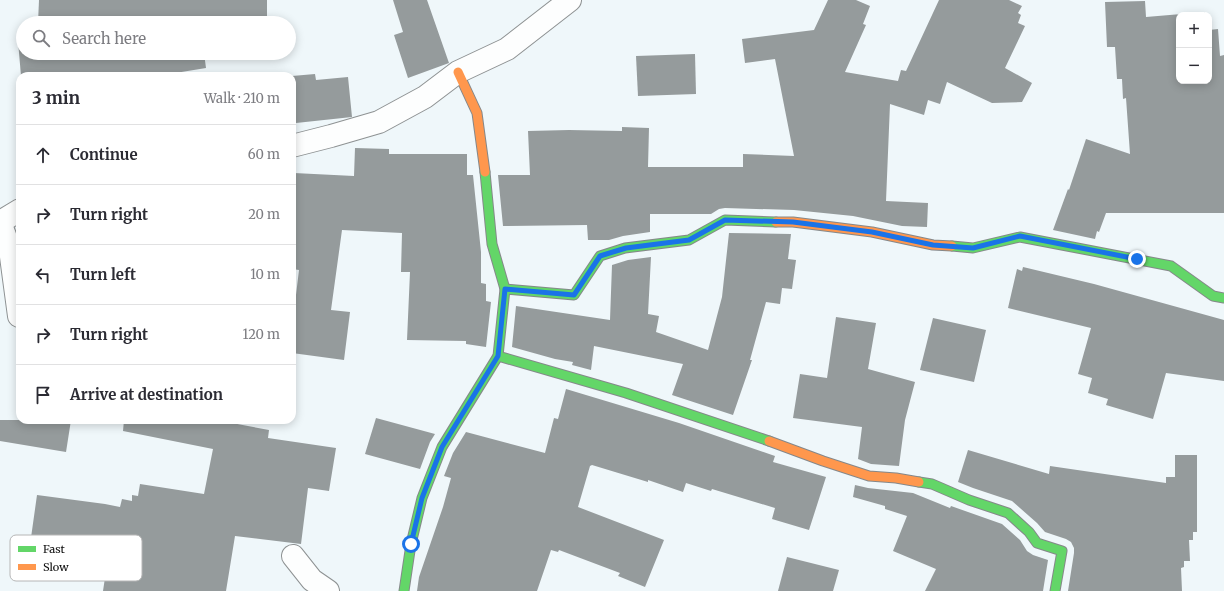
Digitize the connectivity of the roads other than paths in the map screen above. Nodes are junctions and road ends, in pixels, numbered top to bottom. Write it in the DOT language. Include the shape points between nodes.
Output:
graph roads {
  1 [pos="570,0"];
  2 [pos="458,72"];
  3 [pos="296,145"];
  4 [pos="16,212"];
  5 [pos="0,222"];
  6 [pos="505,289"];
  7 [pos="1224,298"];
  8 [pos="16,299"];
  9 [pos="498,356"];
  10 [pos="293,556"];
  11 [pos="328,591"];
  12 [pos="404,591"];
  13 [pos="1055,591"];
  1 -- 2 [label="street" via="507,49"];
  2 -- 3 [label="street" via="425,97 380,122"];
  2 -- 6 [label="street" via="476,113 484,162 492,244"];
  4 -- 5 [label="street"];
  5 -- 8 [label="street" via="10,249"];
  6 -- 7 [label="street" via="574,295 600,256 626,248 689,240 725,220 793,222 872,232 933,245 973,248 1020,236 1171,266 1213,296"];
  6 -- 9 [label="street"];
  9 -- 12 [label="street" via="442,447 422,498 411,544"];
  9 -- 13 [label="street" via="682,411 869,476 932,484 1008,514 1029,532 1037,543 1062,551"];
  10 -- 11 [label="street" via="312,580"];
}
